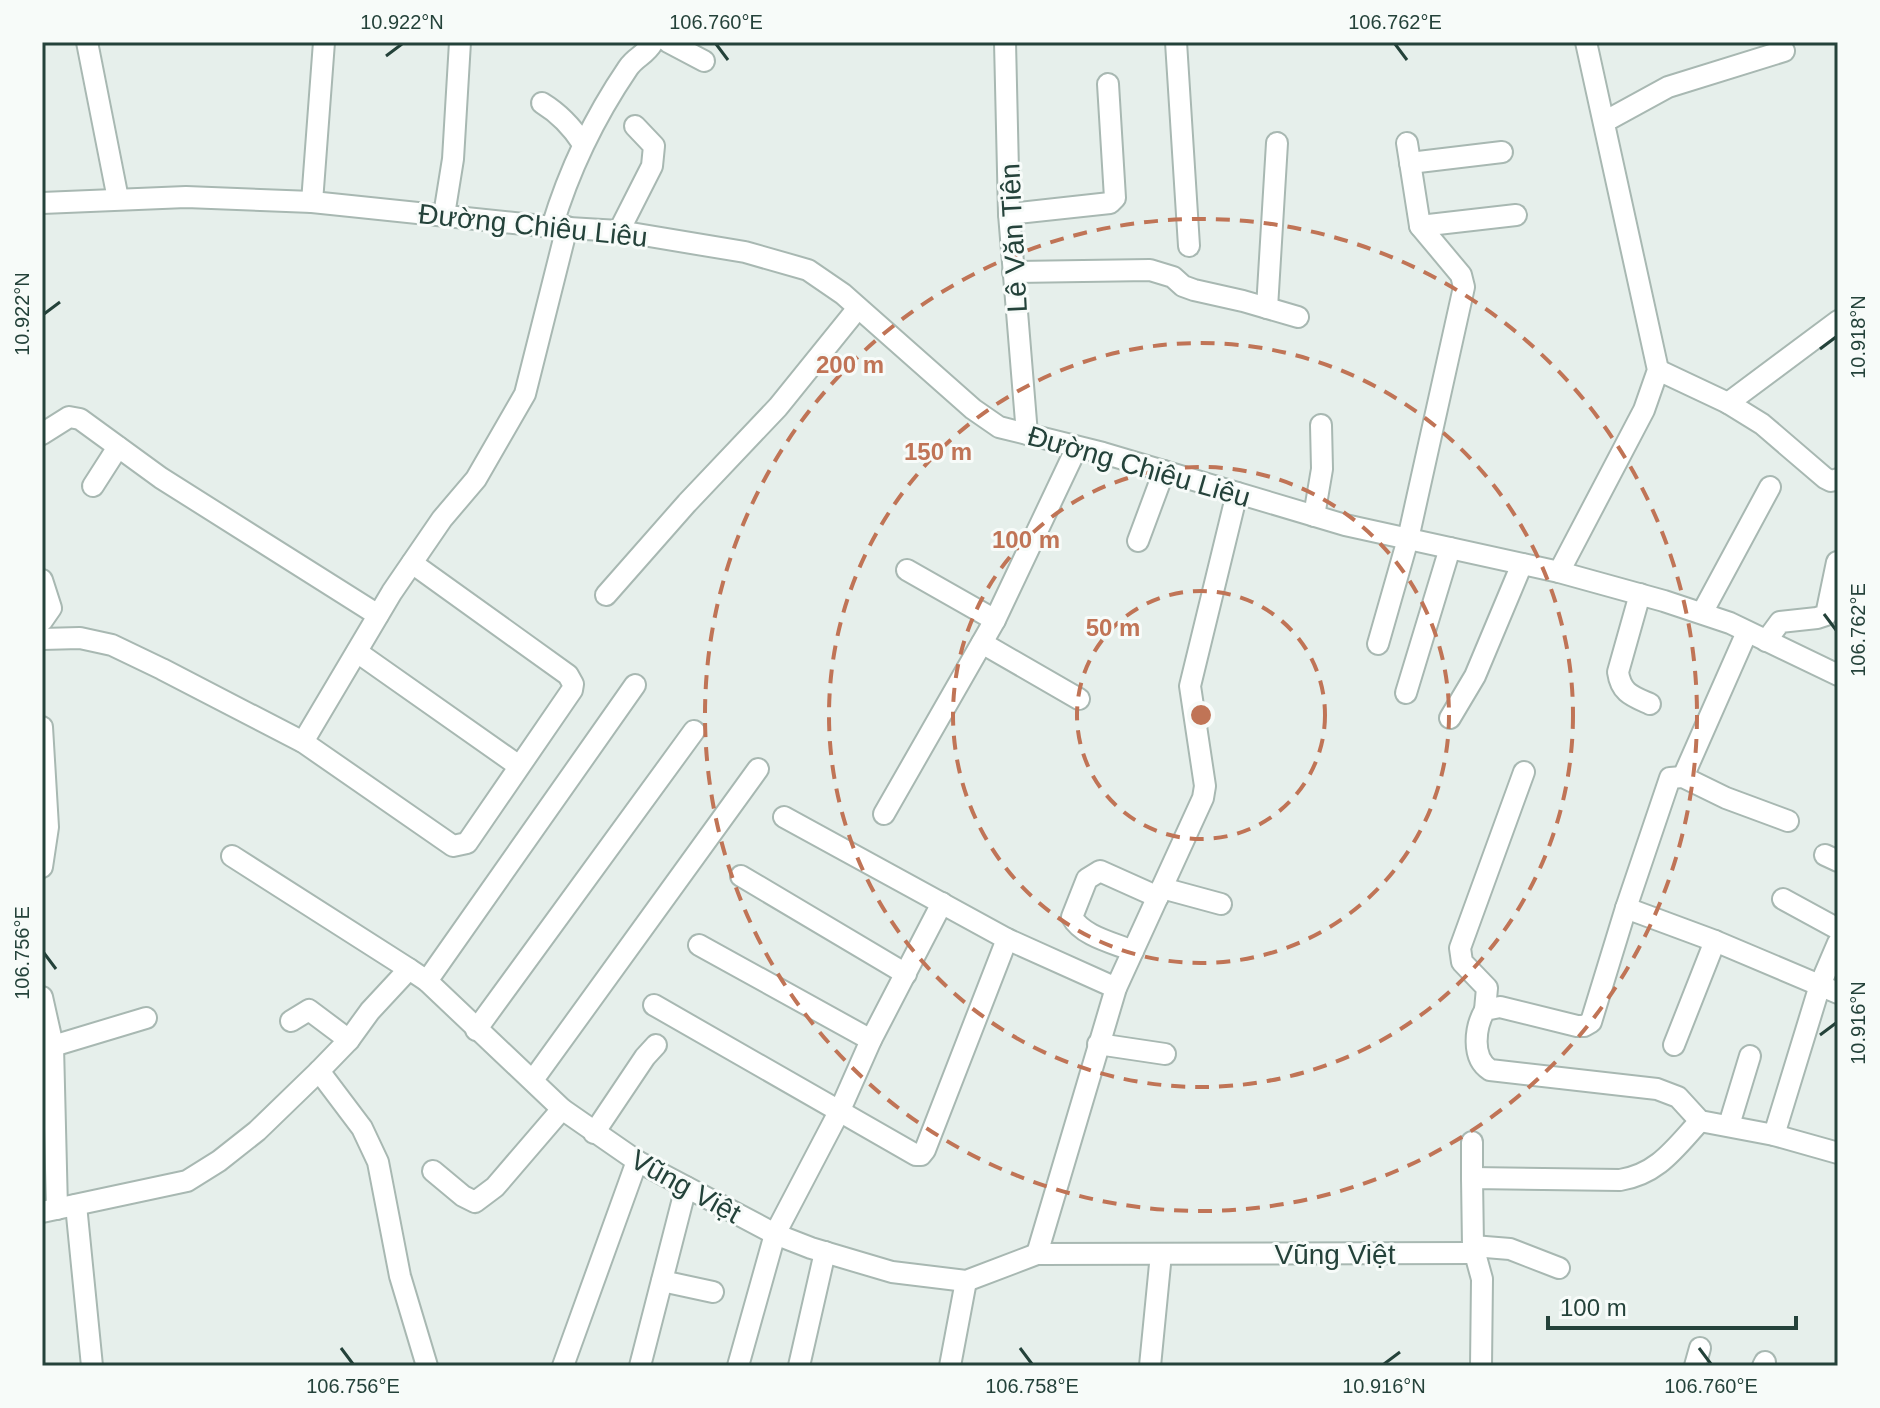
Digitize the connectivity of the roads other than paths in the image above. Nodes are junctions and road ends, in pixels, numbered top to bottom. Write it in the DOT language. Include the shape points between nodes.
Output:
graph roads {
  1 [pos="87,42"];
  2 [pos="324,42"];
  3 [pos="460,42"];
  4 [pos="653,42"];
  5 [pos="668,42"];
  6 [pos="1005,42"];
  7 [pos="1176,42"];
  8 [pos="1586,42"];
  9 [pos="1784,51"];
  10 [pos="704,61"];
  11 [pos="1108,84"];
  12 [pos="542,103"];
  13 [pos="1604,122"];
  14 [pos="635,126"];
  15 [pos="1277,143"];
  16 [pos="583,144"];
  17 [pos="1502,152"];
  18 [pos="118,199"];
  19 [pos="312,202"];
  20 [pos="42,203"];
  21 [pos="1009,214"];
  22 [pos="444,215"];
  23 [pos="1516,215"];
  24 [pos="1420,226"];
  25 [pos="559,227"];
  26 [pos="619,231"];
  27 [pos="1189,246"];
  28 [pos="1013,272"];
  29 [pos="858,308"];
  30 [pos="1267,308"];
  31 [pos="1298,317"];
  32 [pos="1838,321"];
  33 [pos="1658,370"];
  34 [pos="1728,403"];
  35 [pos="1321,425"];
  36 [pos="42,434"];
  37 [pos="1027,434"];
  38 [pos="118,447"];
  39 [pos="1077,447"];
  40 [pos="1164,471"];
  41 [pos="1838,479"];
  42 [pos="93,486"];
  43 [pos="1770,487"];
  44 [pos="1237,493"];
  45 [pos="1314,516"];
  46 [pos="1408,539"];
  47 [pos="1138,541"];
  48 [pos="1450,548"];
  49 [pos="1837,562"];
  50 [pos="412,563"];
  51 [pos="1522,564"];
  52 [pos="907,570"];
  53 [pos="1559,572"];
  54 [pos="42,580"];
  55 [pos="1640,594"];
  56 [pos="606,595"];
  57 [pos="1702,613"];
  58 [pos="378,615"];
  59 [pos="995,620"];
  60 [pos="42,621"];
  61 [pos="1747,632"];
  62 [pos="42,639"];
  63 [pos="1766,641"];
  64 [pos="982,643"];
  65 [pos="1378,644"];
  66 [pos="357,652"];
  67 [pos="1838,675"];
  68 [pos="635,685"];
  69 [pos="1406,693"];
  70 [pos="1079,699"];
  71 [pos="1650,704"];
  72 [pos="1450,718"];
  73 [pos="42,727"];
  74 [pos="694,731"];
  75 [pos="303,742"];
  76 [pos="519,766"];
  77 [pos="758,769"];
  78 [pos="1524,772"];
  79 [pos="1683,777"];
  80 [pos="884,814"];
  81 [pos="784,817"];
  82 [pos="1788,821"];
  83 [pos="232,856"];
  84 [pos="42,867"];
  85 [pos="741,876"];
  86 [pos="1160,893"];
  87 [pos="1783,899"];
  88 [pos="942,903"];
  89 [pos="1221,904"];
  90 [pos="1626,908"];
  91 [pos="1838,929"];
  92 [pos="1007,939"];
  93 [pos="1715,941"];
  94 [pos="1838,943"];
  95 [pos="699,945"];
  96 [pos="1133,951"];
  97 [pos="409,969"];
  98 [pos="906,974"];
  99 [pos="427,981"];
  100 [pos="1116,988"];
  101 [pos="1829,989"];
  102 [pos="42,997"];
  103 [pos="654,1005"];
  104 [pos="1485,1010"];
  105 [pos="146,1018"];
  106 [pos="291,1021"];
  107 [pos="476,1030"];
  108 [pos="349,1040"];
  109 [pos="871,1040"];
  110 [pos="1098,1044"];
  111 [pos="48,1045"];
  112 [pos="656,1045"];
  113 [pos="1674,1045"];
  114 [pos="1165,1054"];
  115 [pos="1750,1056"];
  116 [pos="319,1071"];
  117 [pos="533,1080"];
  118 [pos="562,1109"];
  119 [pos="840,1110"];
  120 [pos="1700,1121"];
  121 [pos="1729,1125"];
  122 [pos="594,1133"];
  123 [pos="1774,1135"];
  124 [pos="1472,1142"];
  125 [pos="1838,1153"];
  126 [pos="637,1161"];
  127 [pos="433,1171"];
  128 [pos="1472,1178"];
  129 [pos="686,1187"];
  130 [pos="58,1209"];
  131 [pos="775,1234"];
  132 [pos="1474,1250"];
  133 [pos="825,1252"];
  134 [pos="1037,1254"];
  135 [pos="1161,1254"];
  136 [pos="1559,1268"];
  137 [pos="662,1281"];
  138 [pos="966,1281"];
  139 [pos="713,1292"];
  140 [pos="92,1366"];
  141 [pos="427,1366"];
  142 [pos="563,1366"];
  143 [pos="640,1366"];
  144 [pos="738,1366"];
  145 [pos="799,1366"];
  146 [pos="950,1366"];
  147 [pos="1150,1366"];
  148 [pos="1481,1366"];
  1 -- 18 [label="street"];
  2 -- 19 [label="street"];
  3 -- 22 [label="street" via="456,130"];
  4 -- 16 [label="street" via="631,64"];
  5 -- 10 [label="street"];
  6 -- 21 [label="street, Lê Văn Tiên"];
  7 -- 27 [label="street"];
  8 -- 13 [label="street"];
  9 -- 13 [label="street" via="1668,87"];
  11 -- 21 [label="street" via="1115,198 1110,203"];
  12 -- 16 [label="street" via="573,128"];
  13 -- 33 [label="street"];
  14 -- 26 [label="street" via="654,146 652,166"];
  15 -- 30 [label="street"];
  16 -- 25 [label="street" via="563,190"];
  17 -- 24 [label="street" via="1408,153"];
  18 -- 19 [label="street, Đường Chiêu Liêu"];
  18 -- 20 [label="street, Đường Chiêu Liêu"];
  19 -- 22 [label="street, Đường Chiêu Liêu"];
  21 -- 28 [label="street, Lê Văn Tiên"];
  22 -- 25 [label="street, Đường Chiêu Liêu"];
  23 -- 24 [label="street"];
  24 -- 46 [label="street" via="1461,275 1464,287"];
  25 -- 26 [label="street, Đường Chiêu Liêu"];
  25 -- 50 [label="street" via="525,394 476,479"];
  26 -- 29 [label="street, Đường Chiêu Liêu" via="745,252 808,270"];
  28 -- 30 [label="street" via="1150,270 1194,290"];
  28 -- 37 [label="street, Lê Văn Tiên"];
  29 -- 37 [label="street, Đường Chiêu Liêu" via="973,409 999,427"];
  29 -- 56 [label="street" via="778,407"];
  30 -- 31 [label="street"];
  32 -- 34 [label="street"];
  33 -- 34 [label="street"];
  33 -- 53 [label="street" via="1644,410"];
  34 -- 41 [label="street" via="1796,450 1825,478"];
  35 -- 45 [label="street" via="1322,469"];
  36 -- 38 [label="street" via="69,417 80,419"];
  37 -- 39 [label="street, Đường Chiêu Liêu"];
  38 -- 42 [label="street"];
  38 -- 58 [label="street"];
  39 -- 40 [label="street, Đường Chiêu Liêu"];
  39 -- 59 [label="street"];
  40 -- 44 [label="street, Đường Chiêu Liêu"];
  40 -- 47 [label="street"];
  43 -- 57 [label="street"];
  44 -- 45 [label="street, Đường Chiêu Liêu"];
  44 -- 86 [label="street" via="1190,686 1203,798"];
  45 -- 46 [label="street, Đường Chiêu Liêu"];
  46 -- 48 [label="street, Đường Chiêu Liêu"];
  46 -- 65 [label="street"];
  48 -- 51 [label="street, Đường Chiêu Liêu"];
  48 -- 69 [label="street"];
  49 -- 63 [label="street" via="1826,615 1780,622"];
  50 -- 58 [label="street"];
  50 -- 76 [label="street" via="568,675 573,684"];
  51 -- 53 [label="street, Đường Chiêu Liêu"];
  51 -- 72 [label="street" via="1475,676"];
  52 -- 59 [label="street"];
  53 -- 55 [label="street, Đường Chiêu Liêu"];
  54 -- 60 [label="street" via="51,608"];
  55 -- 57 [label="street, Đường Chiêu Liêu"];
  55 -- 71 [label="street" via="1618,672 1626,693"];
  57 -- 61 [label="street, Đường Chiêu Liêu"];
  58 -- 66 [label="street"];
  59 -- 64 [label="street"];
  61 -- 63 [label="street, Đường Chiêu Liêu"];
  61 -- 79 [label="street"];
  62 -- 75 [label="street" via="80,638 112,645"];
  63 -- 67 [label="street, Đường Chiêu Liêu"];
  64 -- 70 [label="street"];
  64 -- 80 [label="street"];
  66 -- 75 [label="street"];
  66 -- 76 [label="street"];
  68 -- 99 [label="street"];
  73 -- 84 [label="street" via="48,827"];
  74 -- 107 [label="street"];
  75 -- 76 [label="street" via="453,846 467,843"];
  77 -- 117 [label="street"];
  78 -- 104 [label="street" via="1460,948 1462,962 1487,988"];
  79 -- 82 [label="street"];
  79 -- 90 [label="street" via="1667,782"];
  81 -- 88 [label="street"];
  83 -- 97 [label="street, Vũng Việt"];
  85 -- 98 [label="street"];
  86 -- 89 [label="street"];
  86 -- 96 [label="street"];
  86 -- 96 [label="street" via="1100,871 1087,879 1073,921"];
  87 -- 91 [label="street"];
  88 -- 92 [label="street"];
  88 -- 98 [label="street"];
  90 -- 93 [label="street"];
  90 -- 104 [label="street" via="1594,1015 1584,1026 1500,1007"];
  92 -- 100 [label="street"];
  92 -- 119 [label="street" via="921,1155"];
  93 -- 101 [label="street"];
  93 -- 113 [label="street"];
  94 -- 101 [label="street"];
  95 -- 109 [label="street"];
  96 -- 100 [label="street"];
  97 -- 99 [label="street, Vũng Việt"];
  97 -- 108 [label="street"];
  98 -- 109 [label="street"];
  99 -- 107 [label="street, Vũng Việt"];
  100 -- 110 [label="street"];
  101 -- 123 [label="street"];
  102 -- 111 [label="street"];
  103 -- 119 [label="street"];
  104 -- 120 [label="street" via="1476,1050 1490,1070 1657,1089 1678,1097"];
  105 -- 111 [label="street"];
  106 -- 108 [label="street" via="309,1010"];
  107 -- 117 [label="street, Vũng Việt"];
  108 -- 116 [label="street"];
  109 -- 119 [label="street"];
  110 -- 114 [label="street"];
  110 -- 134 [label="street"];
  111 -- 130 [label="street"];
  112 -- 122 [label="street"];
  115 -- 121 [label="street"];
  116 -- 130 [label="street" via="257,1131 187,1181"];
  116 -- 141 [label="street" via="362,1128 378,1162 400,1276"];
  117 -- 118 [label="street, Vũng Việt"];
  118 -- 122 [label="street, Vũng Việt"];
  118 -- 127 [label="street" via="495,1187 475,1202"];
  119 -- 131 [label="street"];
  120 -- 121 [label="street"];
  120 -- 128 [label="street" via="1653,1169 1638,1177"];
  121 -- 123 [label="street"];
  122 -- 126 [label="street, Vũng Việt"];
  123 -- 125 [label="street"];
  124 -- 128 [label="street"];
  126 -- 129 [label="street, Vũng Việt"];
  126 -- 142 [label="street"];
  128 -- 132 [label="street"];
  129 -- 131 [label="street, Vũng Việt"];
  129 -- 137 [label="street"];
  130 -- 140 [label="street"];
  131 -- 133 [label="street, Vũng Việt"];
  131 -- 144 [label="street"];
  132 -- 135 [label="street, Vũng Việt"];
  132 -- 136 [label="street, Vũng Việt" via="1510,1249"];
  132 -- 148 [label="street" via="1482,1279"];
  133 -- 138 [label="street, Vũng Việt" via="892,1272"];
  133 -- 145 [label="street"];
  134 -- 135 [label="street, Vũng Việt"];
  134 -- 138 [label="street, Vũng Việt"];
  135 -- 147 [label="street"];
  137 -- 139 [label="street"];
  137 -- 143 [label="street"];
  138 -- 146 [label="street"];
}
